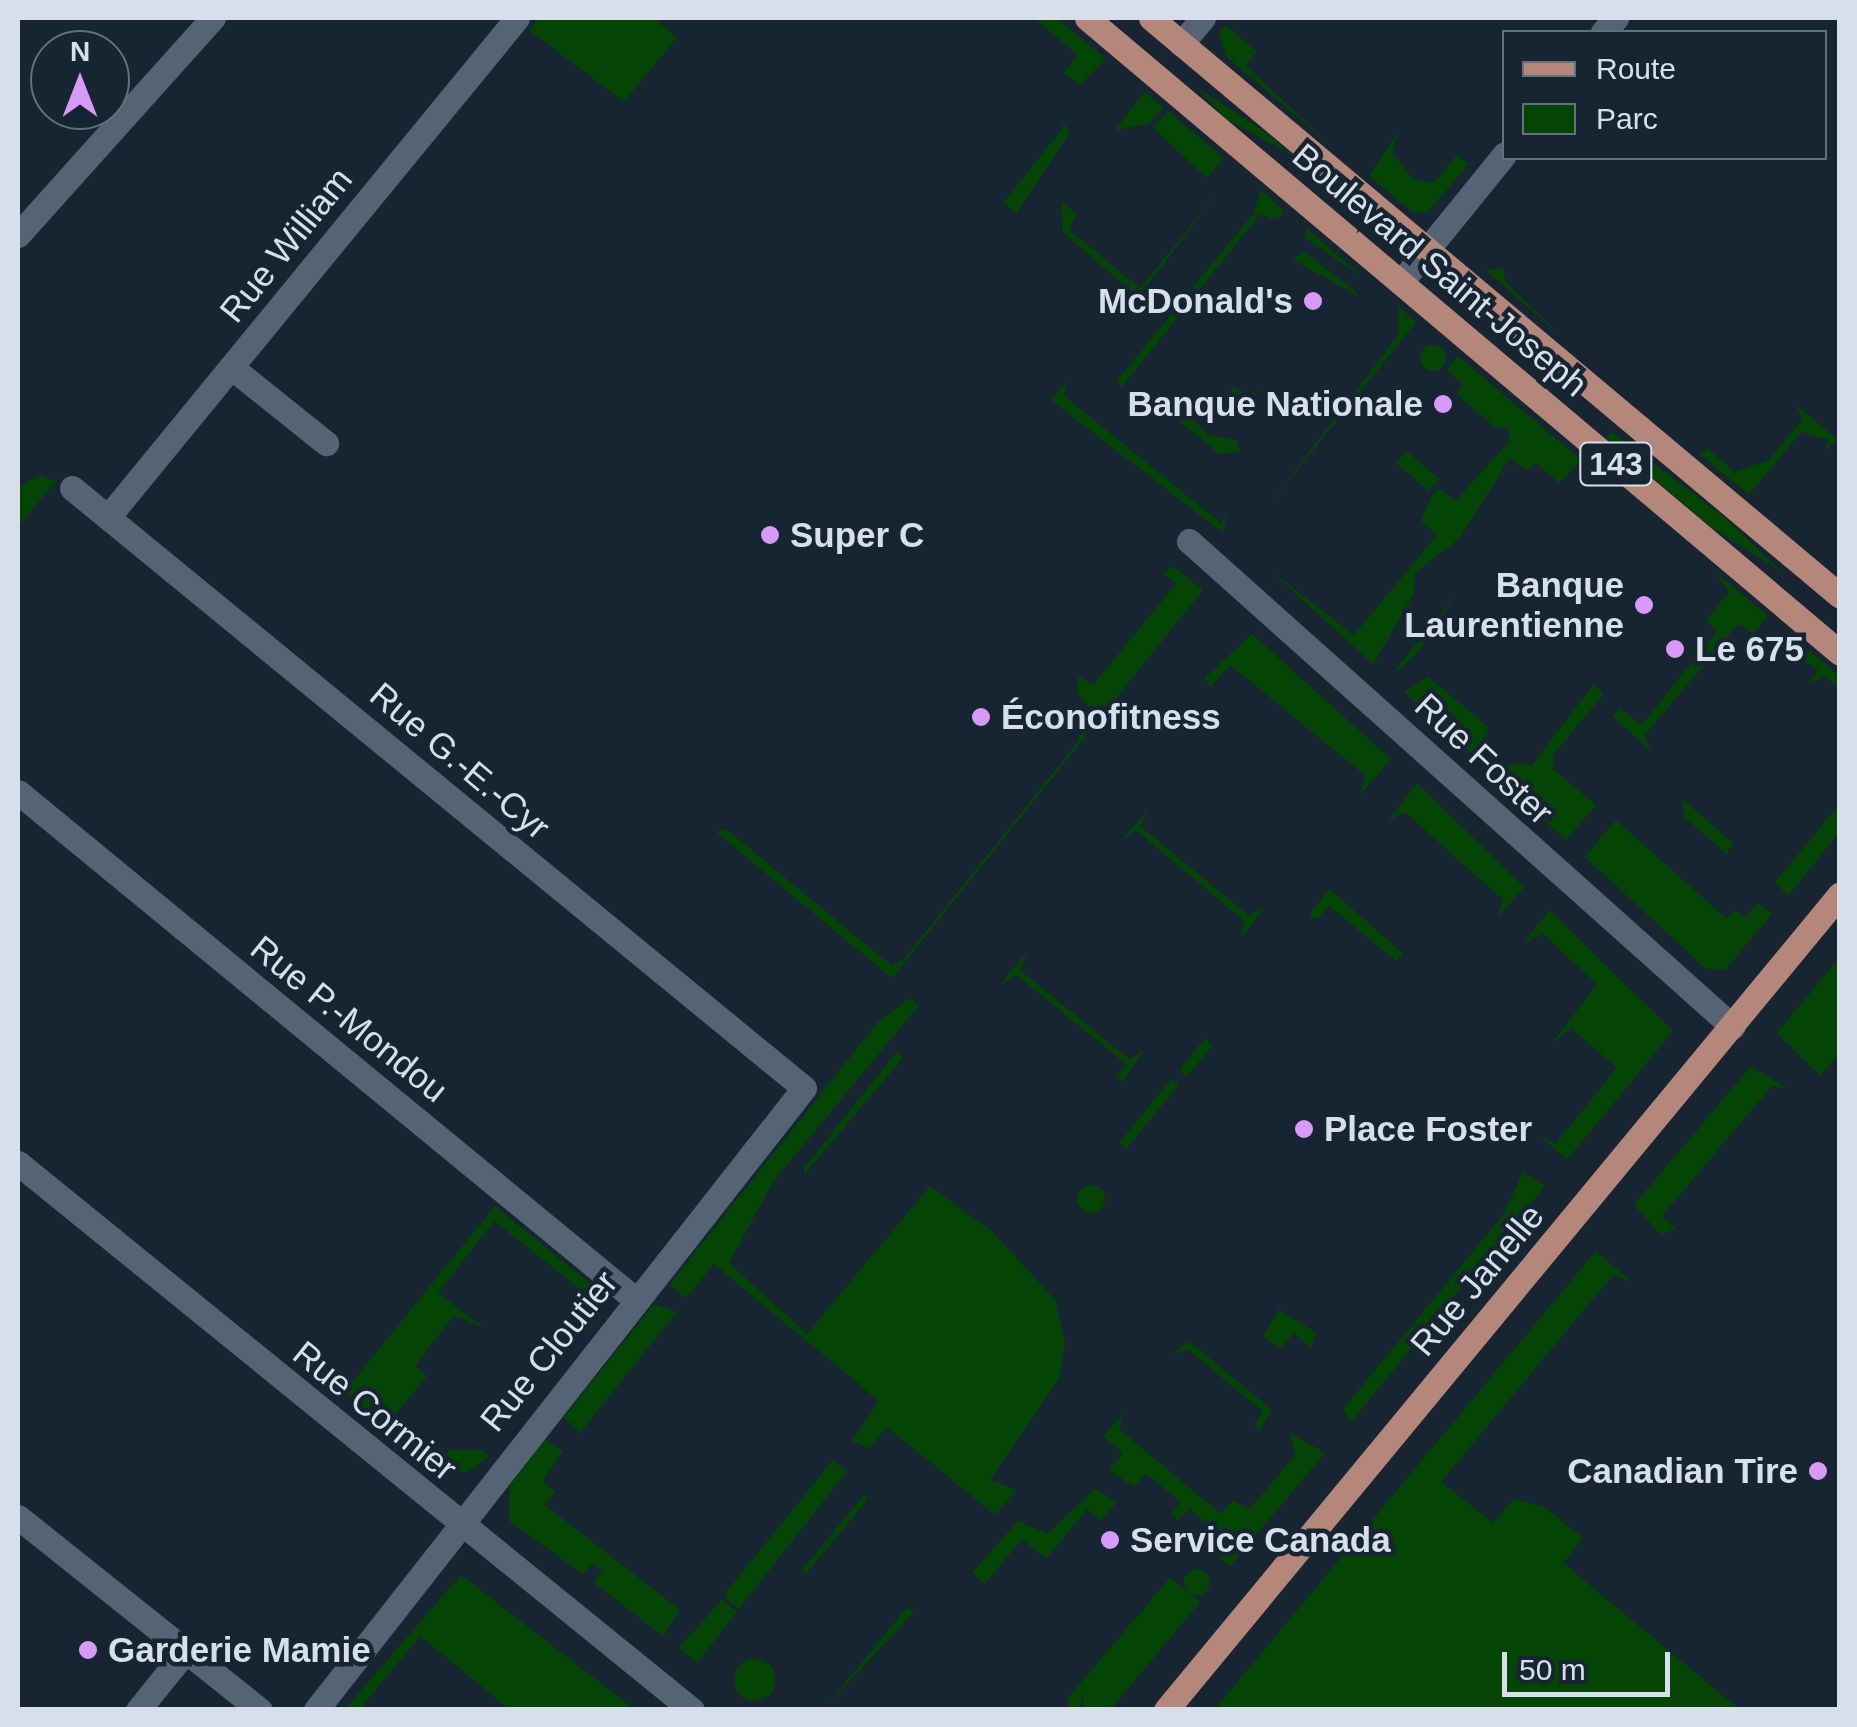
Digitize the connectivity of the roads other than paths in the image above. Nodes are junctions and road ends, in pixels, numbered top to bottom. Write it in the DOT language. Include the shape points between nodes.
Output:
graph roads {
  1 [pos="213,18"];
  2 [pos="517,18"];
  3 [pos="1087,18"];
  4 [pos="1150,18"];
  5 [pos="1203,18"];
  6 [pos="1181,44"];
  7 [pos="1502,157"];
  8 [pos="18,234"];
  9 [pos="1428,250"];
  10 [pos="1401,282"];
  11 [pos="232,367"];
  12 [pos="326,443"];
  13 [pos="72,488"];
  14 [pos="108,517"];
  15 [pos="1189,541"];
  16 [pos="1840,596"];
  17 [pos="1840,654"];
  18 [pos="18,792"];
  19 [pos="1840,894"];
  20 [pos="1733,1027"];
  21 [pos="804,1088"];
  22 [pos="18,1163"];
  23 [pos="636,1300"];
  24 [pos="18,1517"];
  25 [pos="462,1527"];
  26 [pos="186,1652"];
  27 [pos="138,1710"];
  28 [pos="260,1710"];
  29 [pos="316,1710"];
  30 [pos="692,1710"];
  31 [pos="1166,1710"];
  1 -- 8 [label="street"];
  2 -- 11 [label="street, Rue William"];
  3 -- 10 [label="main road, Boulevard Saint-Joseph / 143"];
  4 -- 6 [label="main road, Boulevard Saint-Joseph / 143"];
  5 -- 6 [label="street"];
  6 -- 9 [label="main road, Boulevard Saint-Joseph / 143"];
  7 -- 9 [label="street"];
  9 -- 10 [label="street"];
  9 -- 16 [label="main road, Boulevard Saint-Joseph / 143"];
  10 -- 17 [label="main road, Boulevard Saint-Joseph / 143"];
  11 -- 12 [label="street"];
  11 -- 14 [label="street, Rue William"];
  13 -- 14 [label="street, Rue G.-E.-Cyr"];
  14 -- 21 [label="street, Rue G.-E.-Cyr"];
  15 -- 20 [label="street, Rue Foster"];
  18 -- 23 [label="street, Rue P.-Mondou"];
  19 -- 20 [label="main road, Rue Janelle"];
  20 -- 31 [label="main road, Rue Janelle"];
  21 -- 23 [label="street, Rue Cloutier"];
  22 -- 25 [label="street, Rue Cormier"];
  23 -- 25 [label="street, Rue Cloutier"];
  24 -- 26 [label="street"];
  25 -- 29 [label="street, Rue Cloutier"];
  25 -- 30 [label="street, Rue Cormier"];
  26 -- 27 [label="street"];
  26 -- 28 [label="street"];
}
